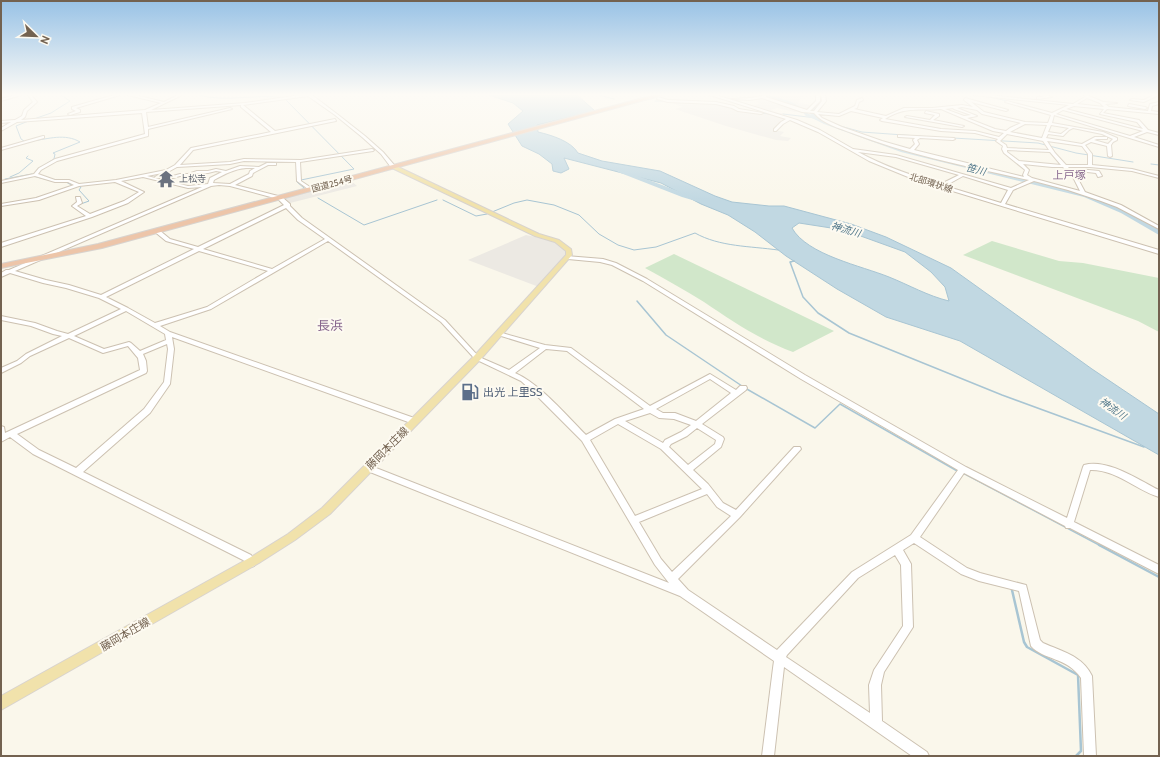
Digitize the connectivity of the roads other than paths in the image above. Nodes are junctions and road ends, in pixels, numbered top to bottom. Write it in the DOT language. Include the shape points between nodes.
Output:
graph roads {
  1 [pos="146,130"];
  2 [pos="283,130"];
  3 [pos="355,130"];
  4 [pos="532,130"];
  5 [pos="777,130"];
  6 [pos="817,130"];
  7 [pos="849,130"];
  8 [pos="942,130"];
  9 [pos="967,130"];
  10 [pos="998,130"];
  11 [pos="1011,130"];
  12 [pos="1067,130"];
  13 [pos="1086,130"];
  14 [pos="1111,130"];
  15 [pos="1113,130"];
  16 [pos="781,131"];
  17 [pos="1147,131"];
  18 [pos="274,132"];
  19 [pos="1006,133"];
  20 [pos="1047,133"];
  21 [pos="901,134"];
  22 [pos="938,134"];
  23 [pos="1159,134"];
  24 [pos="1131,136"];
  25 [pos="42,137"];
  26 [pos="919,137"];
  27 [pos="1000,138"];
  28 [pos="953,139"];
  29 [pos="1116,139"];
  30 [pos="1044,140"];
  31 [pos="1092,141"];
  32 [pos="1083,145"];
  33 [pos="1109,145"];
  34 [pos="1159,145"];
  35 [pos="1,148"];
  36 [pos="1004,149"];
  37 [pos="372,150"];
  38 [pos="852,150"];
  39 [pos="911,151"];
  40 [pos="1051,152"];
  41 [pos="1110,156"];
  42 [pos="285,160"];
  43 [pos="298,161"];
  44 [pos="1019,162"];
  45 [pos="176,166"];
  46 [pos="396,166"];
  47 [pos="1090,166"];
  48 [pos="1065,167"];
  49 [pos="260,168"];
  50 [pos="227,172"];
  51 [pos="1071,174"];
  52 [pos="35,175"];
  53 [pos="145,176"];
  54 [pos="961,176"];
  55 [pos="1159,177"];
  56 [pos="154,179"];
  57 [pos="116,181"];
  58 [pos="1031,181"];
  59 [pos="1,182"];
  60 [pos="78,185"];
  61 [pos="210,185"];
  62 [pos="230,185"];
  63 [pos="941,186"];
  64 [pos="308,188"];
  65 [pos="1011,189"];
  66 [pos="1083,193"];
  67 [pos="78,198"];
  68 [pos="280,198"];
  69 [pos="1,205"];
  70 [pos="288,205"];
  71 [pos="1002,205"];
  72 [pos="90,216"];
  73 [pos="1159,228"];
  74 [pos="157,231"];
  75 [pos="328,239"];
  76 [pos="1,245"];
  77 [pos="198,249"];
  78 [pos="1159,252"];
  79 [pos="568,257"];
  80 [pos="37,260"];
  81 [pos="1,266"];
  82 [pos="8,271"];
  83 [pos="273,271"];
  84 [pos="1,275"];
  85 [pos="101,297"];
  86 [pos="126,309"];
  87 [pos="1,318"];
  88 [pos="156,325"];
  89 [pos="168,333"];
  90 [pos="500,334"];
  91 [pos="70,336"];
  92 [pos="169,342"];
  93 [pos="545,347"];
  94 [pos="140,353"];
  95 [pos="477,358"];
  96 [pos="1,371"];
  97 [pos="510,373"];
  98 [pos="743,388"];
  99 [pos="736,393"];
  100 [pos="649,409"];
  101 [pos="414,421"];
  102 [pos="618,421"];
  103 [pos="697,424"];
  104 [pos="1,429"];
  105 [pos="12,434"];
  106 [pos="1,439"];
  107 [pos="585,439"];
  108 [pos="664,447"];
  109 [pos="797,449"];
  110 [pos="368,468"];
  111 [pos="688,469"];
  112 [pos="963,469"];
  113 [pos="77,472"];
  114 [pos="708,490"];
  115 [pos="1159,494"];
  116 [pos="738,515"];
  117 [pos="633,521"];
  118 [pos="1069,525"];
  119 [pos="914,538"];
  120 [pos="897,550"];
  121 [pos="251,563"];
  122 [pos="1159,570"];
  123 [pos="672,578"];
  124 [pos="684,593"];
  125 [pos="780,659"];
  126 [pos="1,703"];
  127 [pos="876,723"];
  128 [pos="768,756"];
  129 [pos="923,756"];
  130 [pos="1090,756"];
  1 -- 52 [label="street" via="147,135 51,161"];
  2 -- 18 [label="street"];
  3 -- 46 [label="street" via="385,156 389,163"];
  4 -- 46 [label="highway, 国道254号"];
  5 -- 16 [label="street"];
  6 -- 38 [label="street, 北部環状線"];
  7 -- 39 [label="street"];
  8 -- 22 [label="street"];
  9 -- 27 [label="street"];
  10 -- 19 [label="street"];
  11 -- 19 [label="street"];
  12 -- 20 [label="street" via="1062,135"];
  13 -- 29 [label="street" via="1103,133"];
  14 -- 24 [label="street"];
  15 -- 24 [label="street"];
  17 -- 23 [label="street"];
  17 -- 24 [label="street"];
  18 -- 45 [label="street" via="192,149"];
  19 -- 27 [label="street"];
  19 -- 30 [label="street"];
  20 -- 30 [label="street"];
  21 -- 26 [label="street"];
  24 -- 29 [label="street"];
  24 -- 34 [label="street"];
  25 -- 35 [label="street"];
  26 -- 28 [label="street"];
  26 -- 39 [label="street"];
  27 -- 36 [label="street" via="998,142 1005,146"];
  29 -- 31 [label="street" via="1099,137"];
  29 -- 33 [label="street"];
  30 -- 32 [label="street"];
  30 -- 40 [label="street"];
  31 -- 32 [label="street"];
  31 -- 33 [label="street"];
  32 -- 47 [label="street" via="1091,154"];
  33 -- 41 [label="street"];
  36 -- 40 [label="street"];
  36 -- 44 [label="street"];
  37 -- 43 [label="street"];
  38 -- 54 [label="street" via="896,156"];
  38 -- 63 [label="street, 北部環状線" via="887,168"];
  39 -- 58 [label="street"];
  40 -- 48 [label="street"];
  42 -- 43 [label="street"];
  42 -- 45 [label="street" via="240,160 230,163"];
  42 -- 49 [label="street"];
  43 -- 64 [label="street" via="299,181"];
  44 -- 48 [label="street"];
  44 -- 58 [label="street" via="1027,169 1025,175"];
  45 -- 53 [label="street" via="167,172"];
  46 -- 68 [label="highway, 国道254号"];
  46 -- 79 [label="main road" via="537,235 557,241 570,250"];
  47 -- 48 [label="street"];
  47 -- 55 [label="street" via="1132,170"];
  48 -- 51 [label="street"];
  48 -- 51 [label="street" via="1098,172 1100,176"];
  49 -- 50 [label="street" via="236,167"];
  49 -- 62 [label="street"];
  50 -- 56 [label="street" via="216,170"];
  50 -- 61 [label="street" via="212,179"];
  51 -- 66 [label="street" via="1076,178"];
  52 -- 59 [label="street"];
  52 -- 60 [label="street"];
  53 -- 56 [label="street"];
  53 -- 57 [label="street"];
  54 -- 63 [label="street"];
  54 -- 65 [label="street"];
  56 -- 61 [label="street" via="188,187"];
  57 -- 60 [label="street"];
  57 -- 72 [label="street" via="142,192 126,202"];
  58 -- 65 [label="street"];
  58 -- 66 [label="street"];
  60 -- 69 [label="street" via="36,199"];
  61 -- 62 [label="street"];
  61 -- 80 [label="street"];
  62 -- 68 [label="street"];
  63 -- 71 [label="street, 北部環状線"];
  65 -- 71 [label="street"];
  66 -- 73 [label="street" via="1124,209"];
  67 -- 72 [label="street" via="80,203 74,206"];
  68 -- 70 [label="street"];
  68 -- 74 [label="highway, 国道254号"];
  70 -- 75 [label="street" via="300,219"];
  70 -- 77 [label="street"];
  71 -- 78 [label="street, 北部環状線"];
  72 -- 76 [label="street"];
  74 -- 77 [label="street" via="168,240"];
  74 -- 80 [label="highway, 国道254号"];
  75 -- 83 [label="street"];
  75 -- 95 [label="street" via="443,321"];
  77 -- 83 [label="street"];
  77 -- 85 [label="street"];
  79 -- 90 [label="main road, 藤岡本庄線"];
  79 -- 112 [label="street" via="601,260 646,280 803,377"];
  80 -- 81 [label="highway, 国道254号"];
  80 -- 82 [label="street"];
  82 -- 84 [label="street"];
  82 -- 85 [label="street"];
  83 -- 88 [label="street" via="208,308"];
  85 -- 86 [label="street"];
  86 -- 88 [label="street"];
  86 -- 91 [label="street"];
  87 -- 91 [label="street" via="32,324"];
  88 -- 89 [label="street"];
  89 -- 92 [label="street"];
  89 -- 101 [label="street"];
  90 -- 93 [label="street"];
  90 -- 95 [label="main road, 藤岡本庄線"];
  91 -- 94 [label="street" via="103,351 129,344"];
  91 -- 96 [label="street" via="28,355"];
  92 -- 94 [label="street"];
  92 -- 113 [label="street" via="171,349 168,382 147,411"];
  93 -- 97 [label="street"];
  93 -- 100 [label="street" via="570,349"];
  94 -- 105 [label="street" via="144,371"];
  95 -- 97 [label="street"];
  95 -- 101 [label="main road, 藤岡本庄線"];
  97 -- 107 [label="street" via="535,389"];
  98 -- 99 [label="street"];
  99 -- 100 [label="street" via="710,376"];
  99 -- 103 [label="street"];
  100 -- 102 [label="street"];
  100 -- 103 [label="street" via="662,416 676,416"];
  101 -- 110 [label="main road, 藤岡本庄線"];
  102 -- 107 [label="street"];
  102 -- 108 [label="street"];
  103 -- 108 [label="street"];
  103 -- 111 [label="street" via="720,439 718,445"];
  104 -- 106 [label="street"];
  105 -- 106 [label="street"];
  105 -- 113 [label="street" via="36,452"];
  107 -- 117 [label="street"];
  108 -- 111 [label="street"];
  109 -- 116 [label="street"];
  110 -- 121 [label="main road, 藤岡本庄線" via="310,524"];
  110 -- 124 [label="street"];
  111 -- 114 [label="street"];
  112 -- 118 [label="street"];
  112 -- 119 [label="street"];
  113 -- 121 [label="street" via="248,558"];
  114 -- 116 [label="street" via="720,505"];
  114 -- 117 [label="street"];
  115 -- 118 [label="street" via="1109,470 1088,467"];
  116 -- 123 [label="street"];
  117 -- 123 [label="street" via="658,562"];
  118 -- 122 [label="street"];
  119 -- 120 [label="street"];
  119 -- 130 [label="street" via="964,571 1023,588 1035,642 1039,647 1071,660 1086,676"];
  120 -- 125 [label="street" via="856,575 787,645"];
  120 -- 127 [label="street" via="906,564 908,627 879,670 875,685"];
  121 -- 126 [label="main road, 藤岡本庄線"];
  123 -- 124 [label="street"];
  124 -- 125 [label="street"];
  125 -- 127 [label="street"];
  125 -- 128 [label="street"];
  127 -- 129 [label="street"];
}
